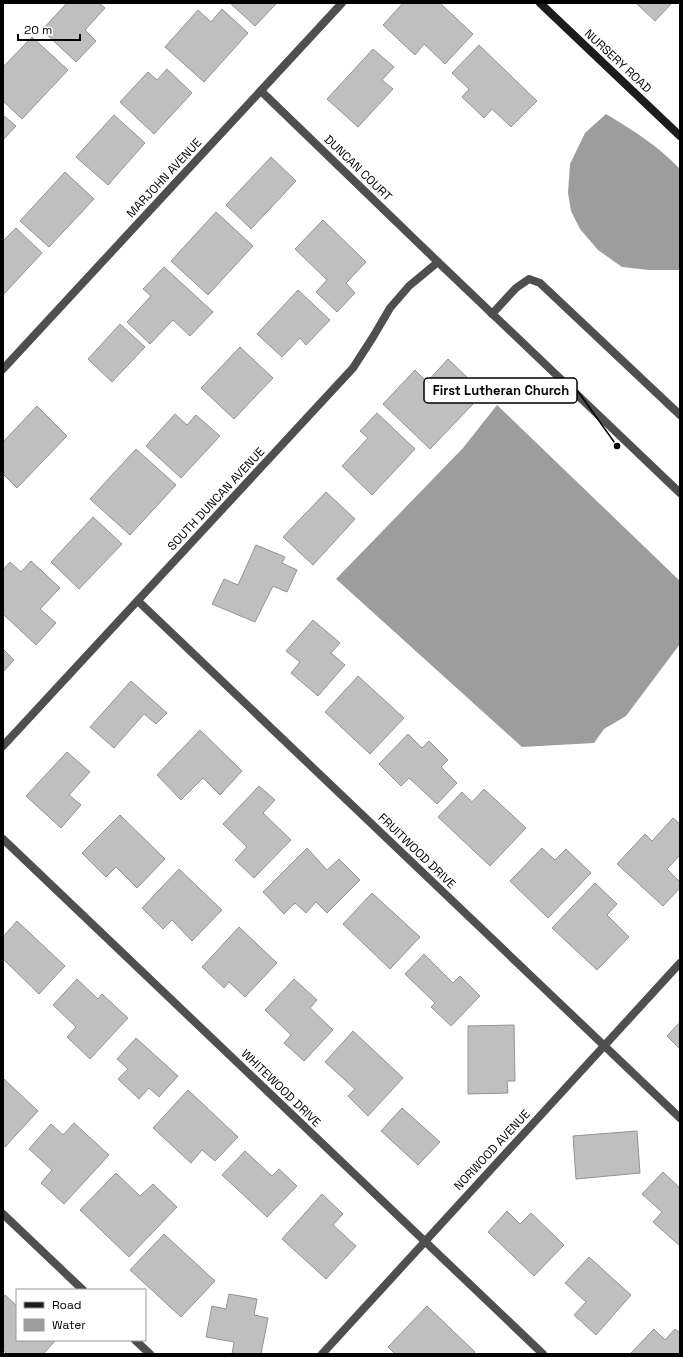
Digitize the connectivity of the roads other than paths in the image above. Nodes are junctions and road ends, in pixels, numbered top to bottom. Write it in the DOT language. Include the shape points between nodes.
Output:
graph roads {
  1 [pos="342,3"];
  2 [pos="540,3"];
  3 [pos="261,91"];
  4 [pos="680,136"];
  5 [pos="438,262"];
  6 [pos="492,314"];
  7 [pos="3,369"];
  8 [pos="680,415"];
  9 [pos="680,493"];
  10 [pos="138,601"];
  11 [pos="3,746"];
  12 [pos="3,839"];
  13 [pos="680,963"];
  14 [pos="604,1046"];
  15 [pos="680,1118"];
  16 [pos="3,1214"];
  17 [pos="425,1242"];
  18 [pos="81,1289"];
  19 [pos="136,1341"];
  20 [pos="150,1354"];
  21 [pos="322,1354"];
  22 [pos="543,1354"];
  1 -- 3 [label="street, MARJOHN AVENUE"];
  2 -- 4 [label="street, NURSERY ROAD"];
  3 -- 5 [label="street, DUNCAN COURT"];
  3 -- 7 [label="street, MARJOHN AVENUE"];
  5 -- 6 [label="street, DUNCAN COURT"];
  5 -- 10 [label="street, SOUTH DUNCAN AVENUE" via="409,286 390,308 353,368"];
  6 -- 8 [label="street" via="528,279 540,283"];
  6 -- 9 [label="street, DUNCAN COURT"];
  10 -- 11 [label="street, SOUTH DUNCAN AVENUE"];
  10 -- 14 [label="street, FRUITWOOD DRIVE"];
  12 -- 17 [label="street, WHITEWOOD DRIVE"];
  13 -- 14 [label="street, NORWOOD AVENUE"];
  14 -- 15 [label="street, FRUITWOOD DRIVE"];
  14 -- 17 [label="street, NORWOOD AVENUE"];
  16 -- 18 [label="street"];
  17 -- 21 [label="street, NORWOOD AVENUE"];
  17 -- 22 [label="street, WHITEWOOD DRIVE"];
  19 -- 20 [label="street"];
}
